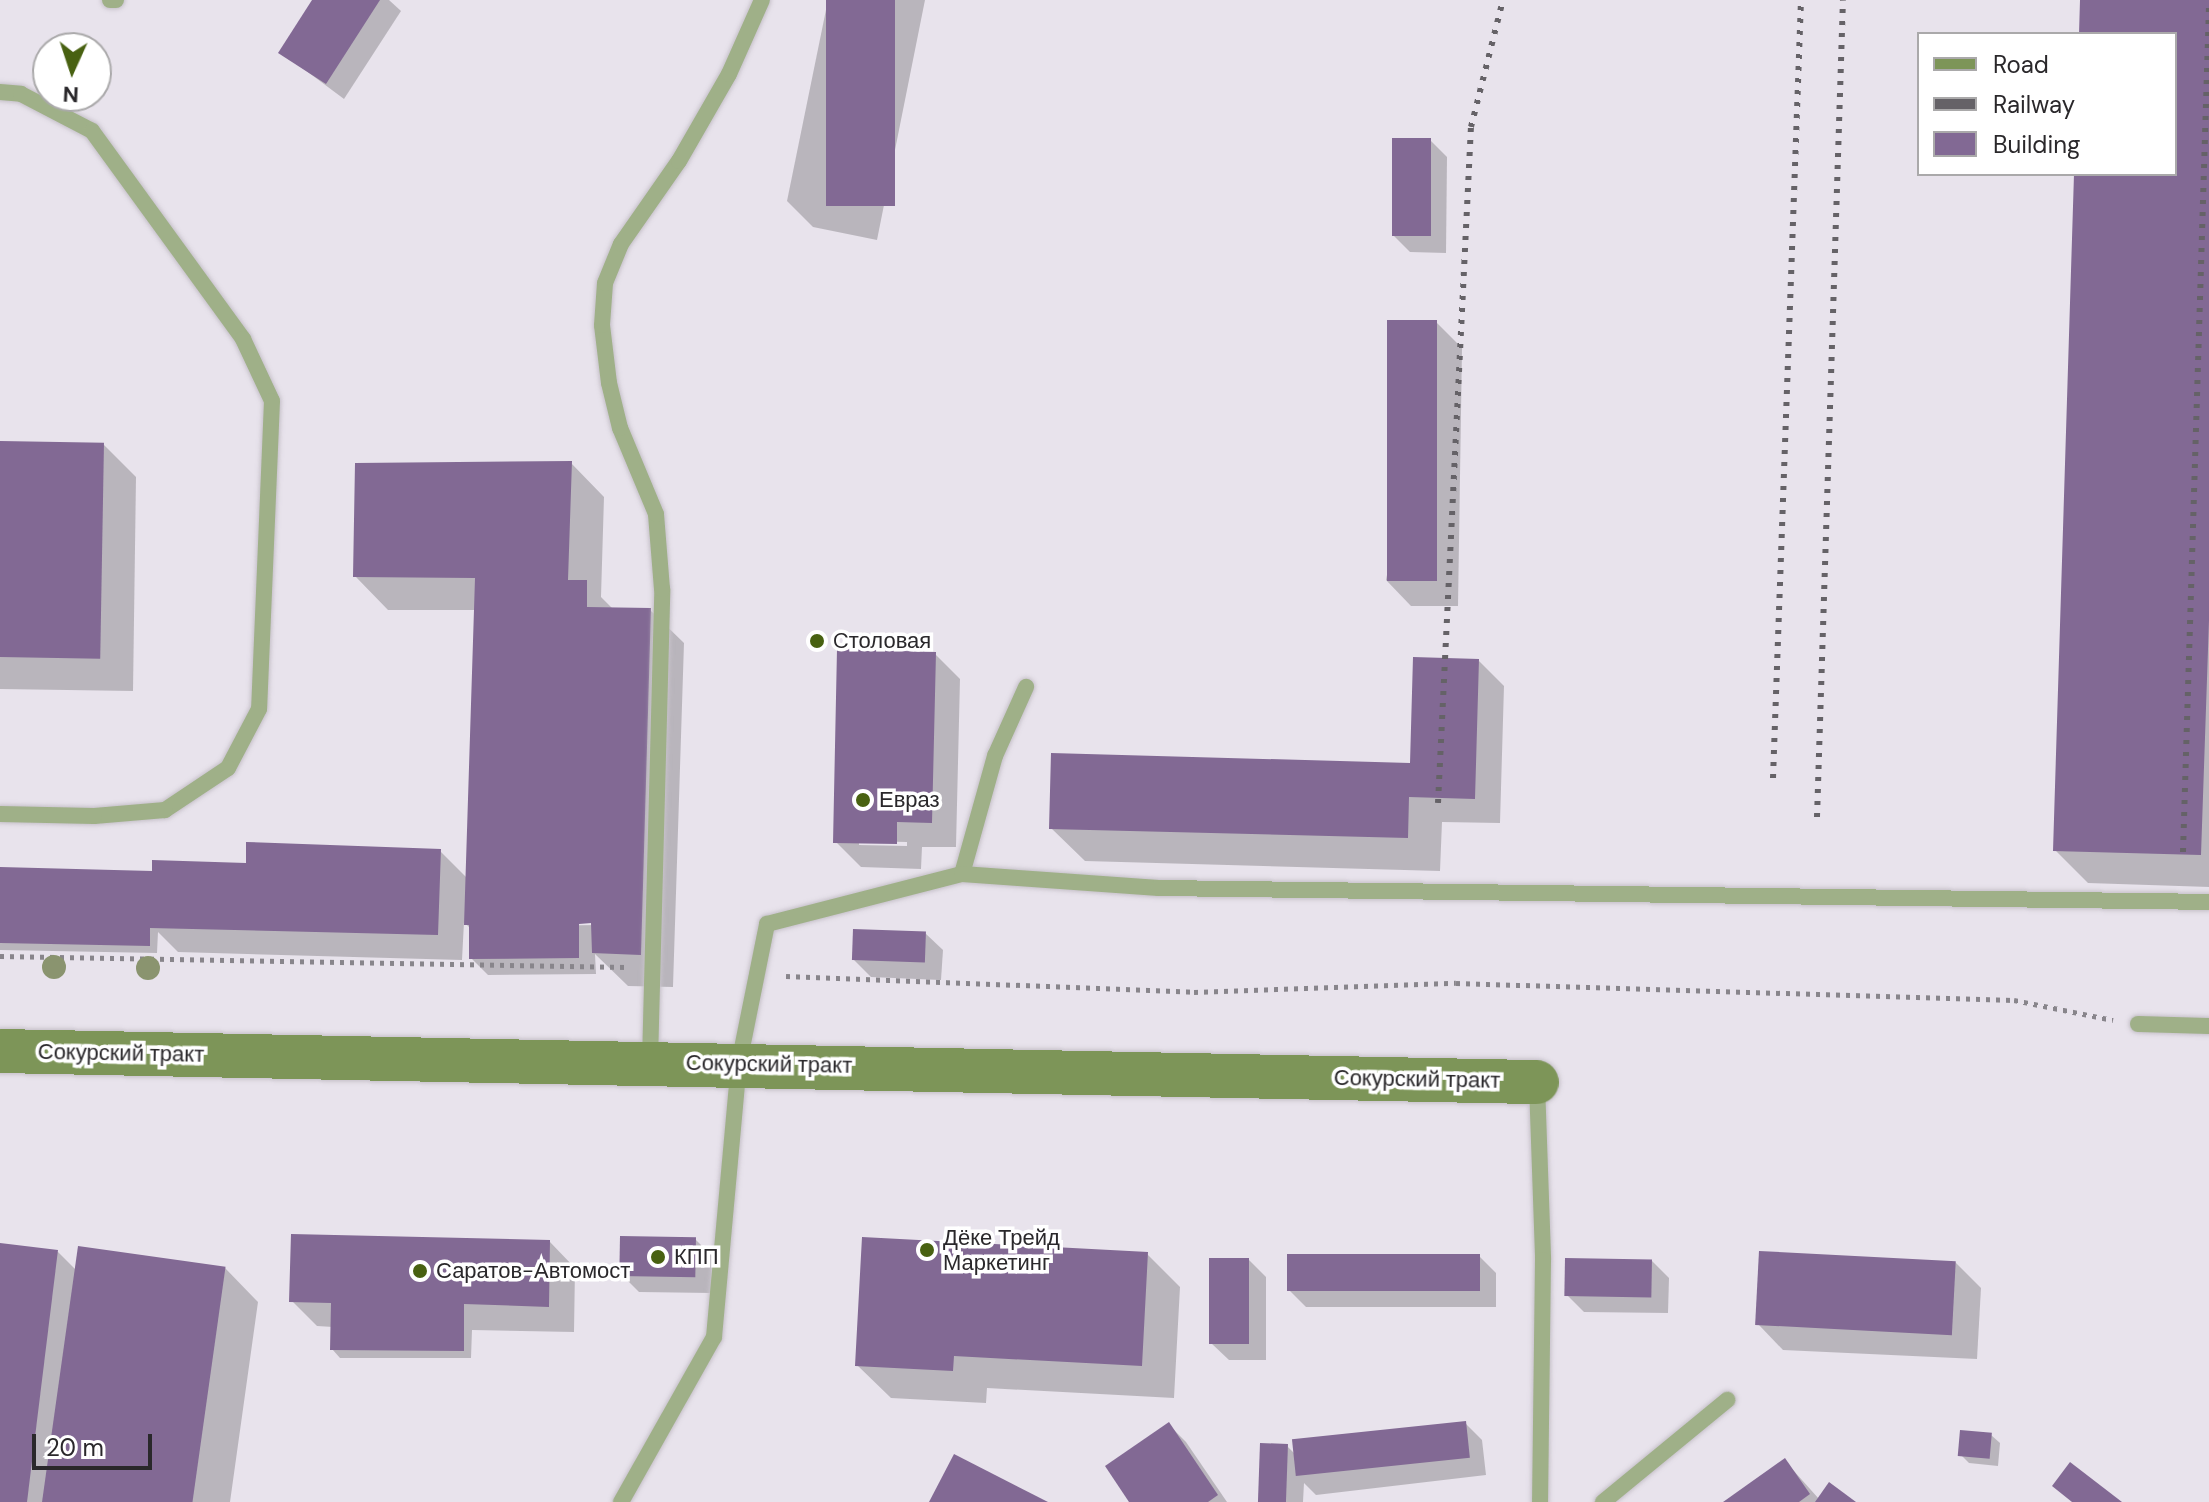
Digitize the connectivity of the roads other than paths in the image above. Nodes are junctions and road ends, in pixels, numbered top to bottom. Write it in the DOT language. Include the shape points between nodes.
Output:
graph roads {
  1 [pos="762,0"];
  2 [pos="0,92"];
  3 [pos="1026,687"];
  4 [pos="0,814"];
  5 [pos="962,874"];
  6 [pos="2209,902"];
  7 [pos="2138,1024"];
  8 [pos="2209,1026"];
  9 [pos="0,1051"];
  10 [pos="650,1061"];
  11 [pos="739,1063"];
  12 [pos="1537,1082"];
  13 [pos="1727,1400"];
  14 [pos="621,1502"];
  15 [pos="1540,1502"];
  16 [pos="1603,1502"];
  1 -- 10 [label="lane" via="729,74 679,161 621,244 605,283 602,325 609,383 620,428 656,514 662,589"];
  2 -- 4 [label="lane" via="21,94 92,131 243,339 272,401 259,709 228,768 165,810 94,816"];
  3 -- 5 [label="lane" via="995,756"];
  5 -- 6 [label="lane" via="1159,888"];
  5 -- 11 [label="lane" via="767,924"];
  7 -- 8 [label="lane"];
  9 -- 10 [label="street, Сокурский тракт"];
  10 -- 11 [label="street, Сокурский тракт"];
  11 -- 12 [label="street, Сокурский тракт"];
  11 -- 14 [label="lane" via="714,1337"];
  12 -- 15 [label="lane" via="1543,1260"];
  13 -- 16 [label="lane"];
}
